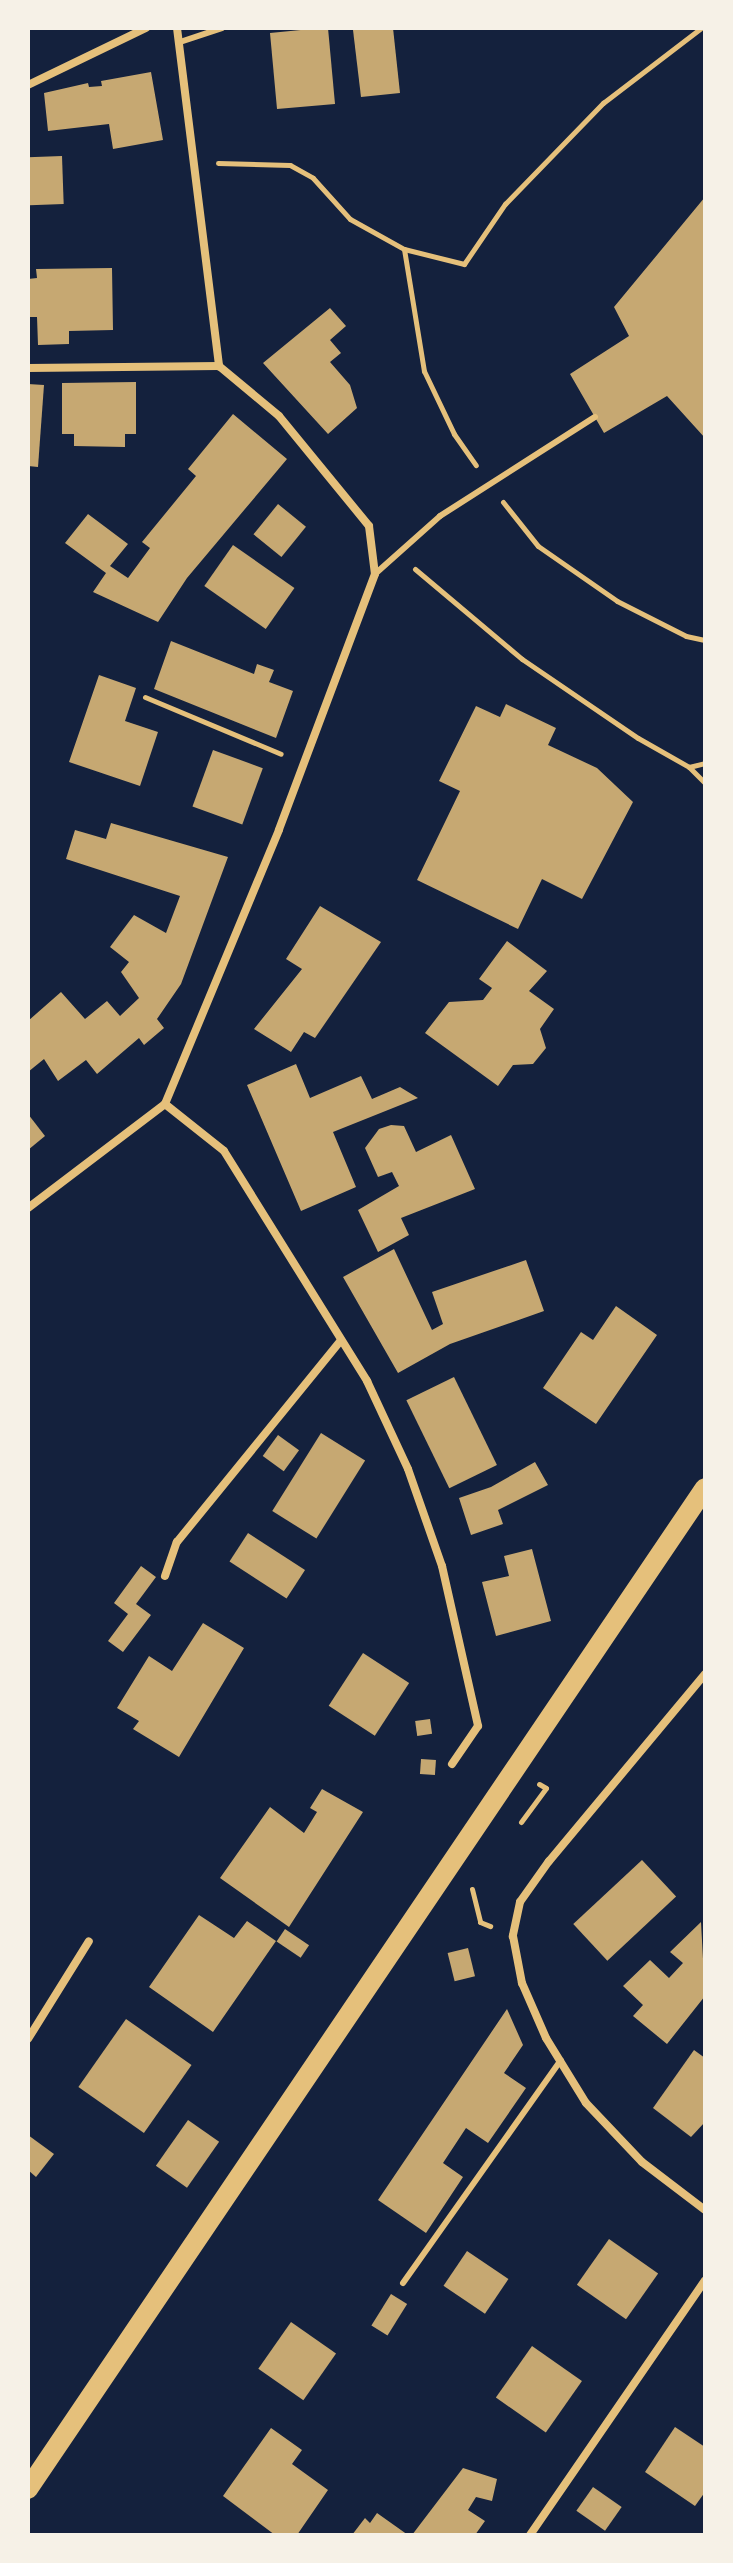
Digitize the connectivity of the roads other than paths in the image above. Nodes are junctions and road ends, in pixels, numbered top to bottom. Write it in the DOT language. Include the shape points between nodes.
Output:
graph roads {
  1 [pos="146,28"];
  2 [pos="177,28"];
  3 [pos="222,28"];
  4 [pos="180,42"];
  5 [pos="28,85"];
  6 [pos="219,366"];
  7 [pos="28,368"];
  8 [pos="595,417"];
  9 [pos="375,574"];
  10 [pos="165,1104"];
  11 [pos="28,1208"];
  12 [pos="341,1340"];
  13 [pos="705,1488"];
  14 [pos="165,1576"];
  15 [pos="705,1674"];
  16 [pos="452,1764"];
  17 [pos="89,1941"];
  18 [pos="28,2039"];
  19 [pos="561,2060"];
  20 [pos="705,2210"];
  21 [pos="705,2280"];
  22 [pos="403,2283"];
  23 [pos="28,2489"];
  24 [pos="530,2535"];
  1 -- 5 [label="street"];
  2 -- 4 [label="street"];
  3 -- 4 [label="lane"];
  4 -- 6 [label="street"];
  6 -- 7 [label="street"];
  6 -- 9 [label="street" via="279,416 362,516 369,526"];
  8 -- 9 [label="lane" via="440,516"];
  9 -- 10 [label="street"];
  10 -- 11 [label="street"];
  10 -- 12 [label="street" via="224,1151"];
  12 -- 14 [label="street" via="177,1542"];
  12 -- 16 [label="street" via="408,1469 442,1566 478,1726"];
  13 -- 23 [label="main road"];
  15 -- 19 [label="street" via="520,1902 513,1936 522,1983"];
  17 -- 18 [label="street"];
  19 -- 20 [label="street" via="586,2103 642,2162"];
  19 -- 22 [label="lane"];
  21 -- 24 [label="street"];
}
